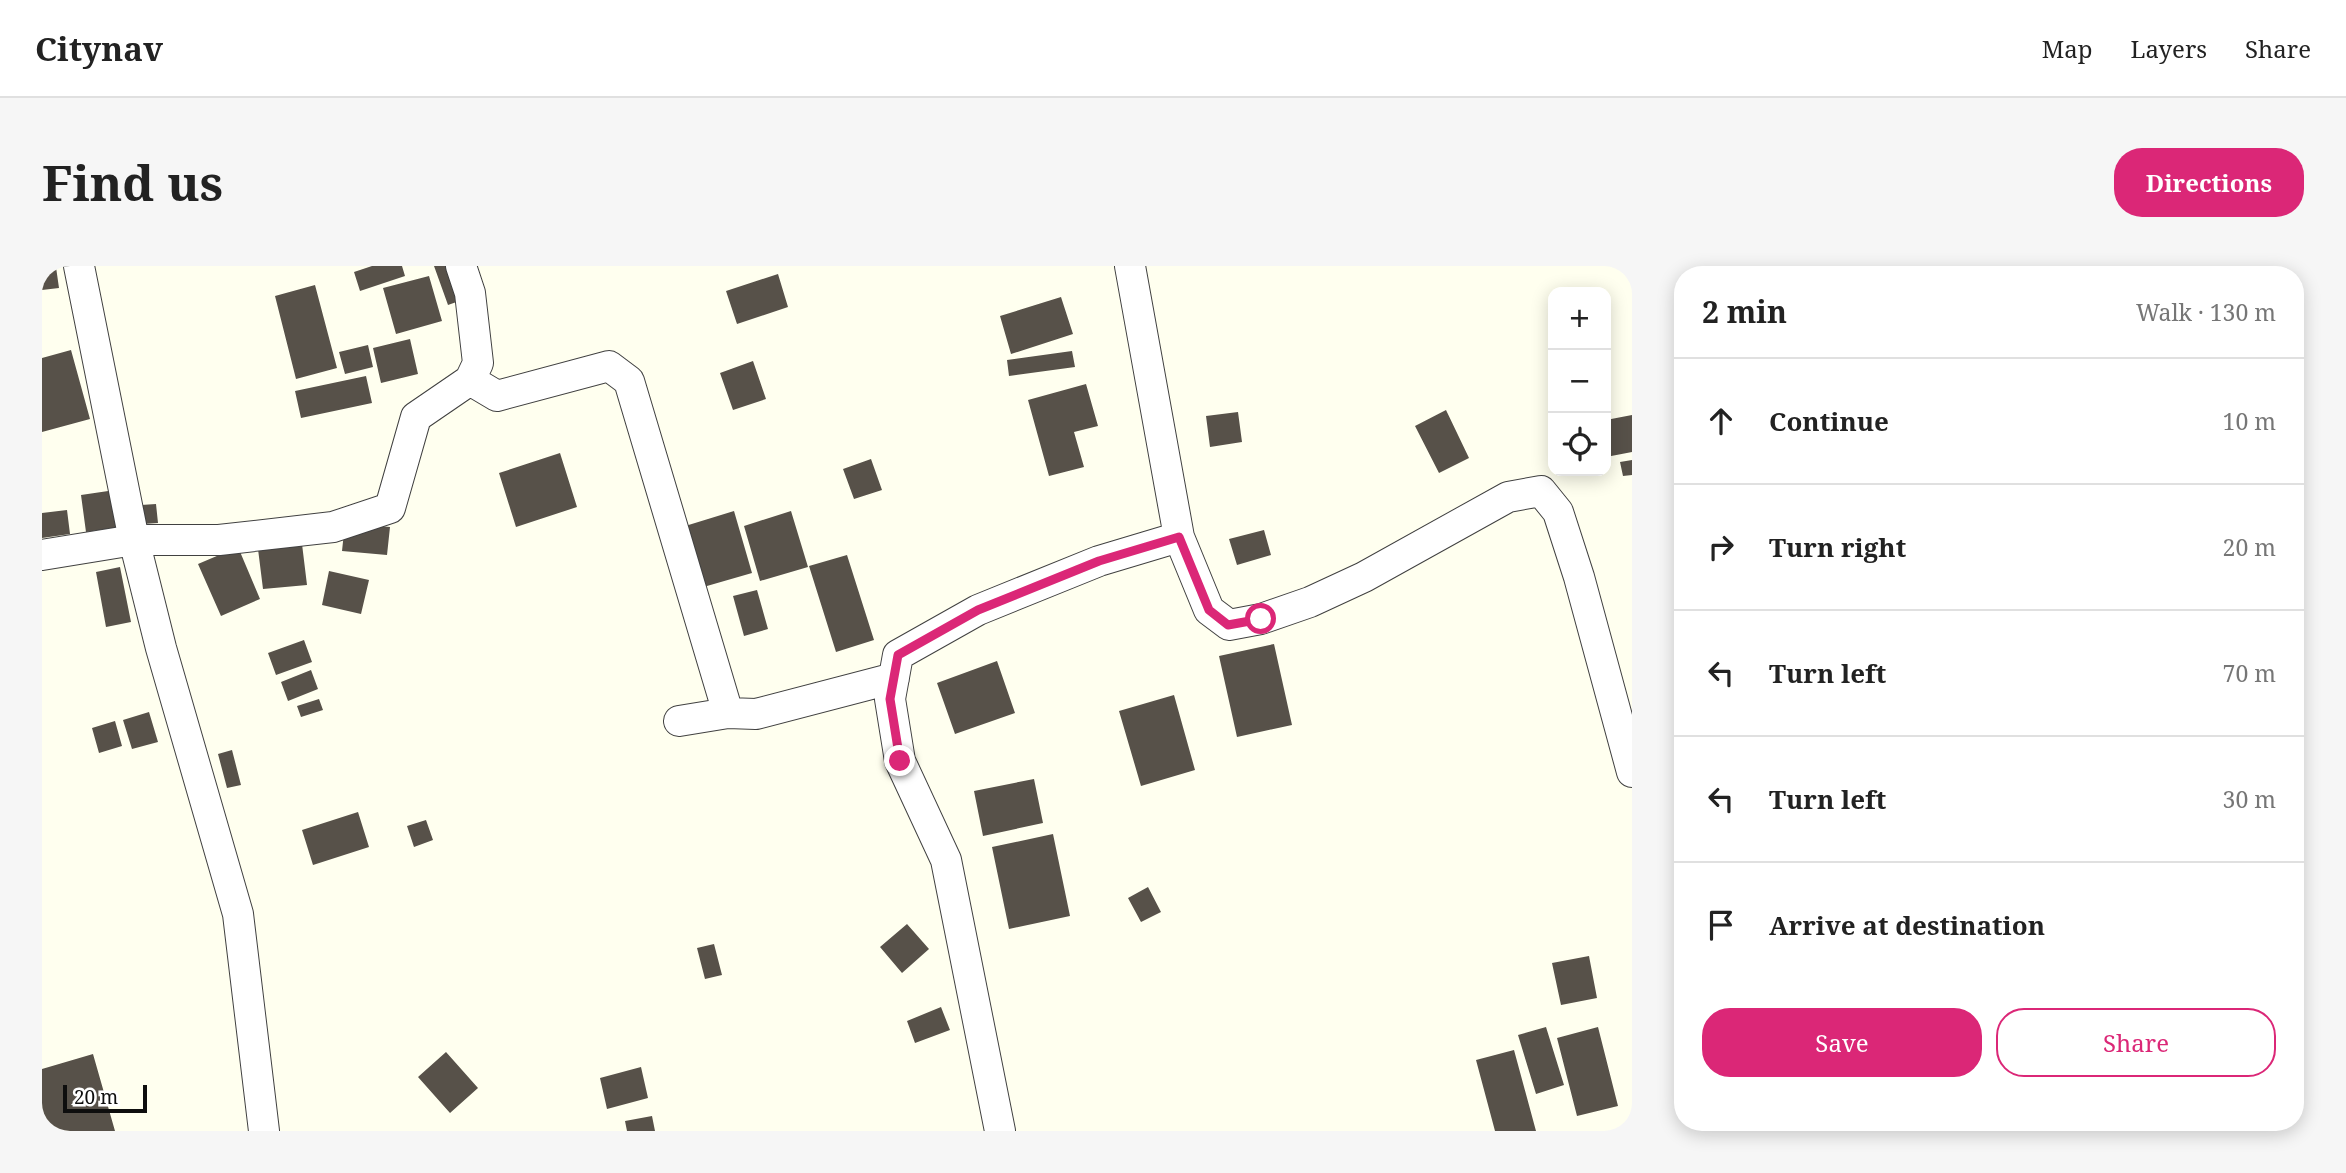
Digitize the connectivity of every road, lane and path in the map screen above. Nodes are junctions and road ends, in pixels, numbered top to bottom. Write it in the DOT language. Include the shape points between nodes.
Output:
graph roads {
  1 [pos="79,266"];
  2 [pos="461,266"];
  3 [pos="1130,266"];
  4 [pos="470,380"];
  5 [pos="1179,537"];
  6 [pos="134,540"];
  7 [pos="42,555"];
  8 [pos="894,678"];
  9 [pos="727,713"];
  10 [pos="679,721"];
  11 [pos="1632,772"];
  12 [pos="264,1131"];
  13 [pos="1000,1131"];
  1 -- 6 [label="street"];
  2 -- 4 [label="street" via="470,293 478,363"];
  3 -- 5 [label="street"];
  4 -- 6 [label="street" via="416,417 390,508 333,527 219,540"];
  4 -- 9 [label="street" via="497,396 609,366 629,380"];
  5 -- 8 [label="street" via="1099,561 978,610 898,655"];
  5 -- 11 [label="street" via="1209,610 1228,625 1310,602 1508,496 1541,491 1558,512"];
  6 -- 7 [label="street"];
  6 -- 12 [label="street" via="160,648 238,914"];
  8 -- 9 [label="street" via="756,714"];
  8 -- 13 [label="street" via="890,699 900,761 946,860"];
  9 -- 10 [label="street"];
}
